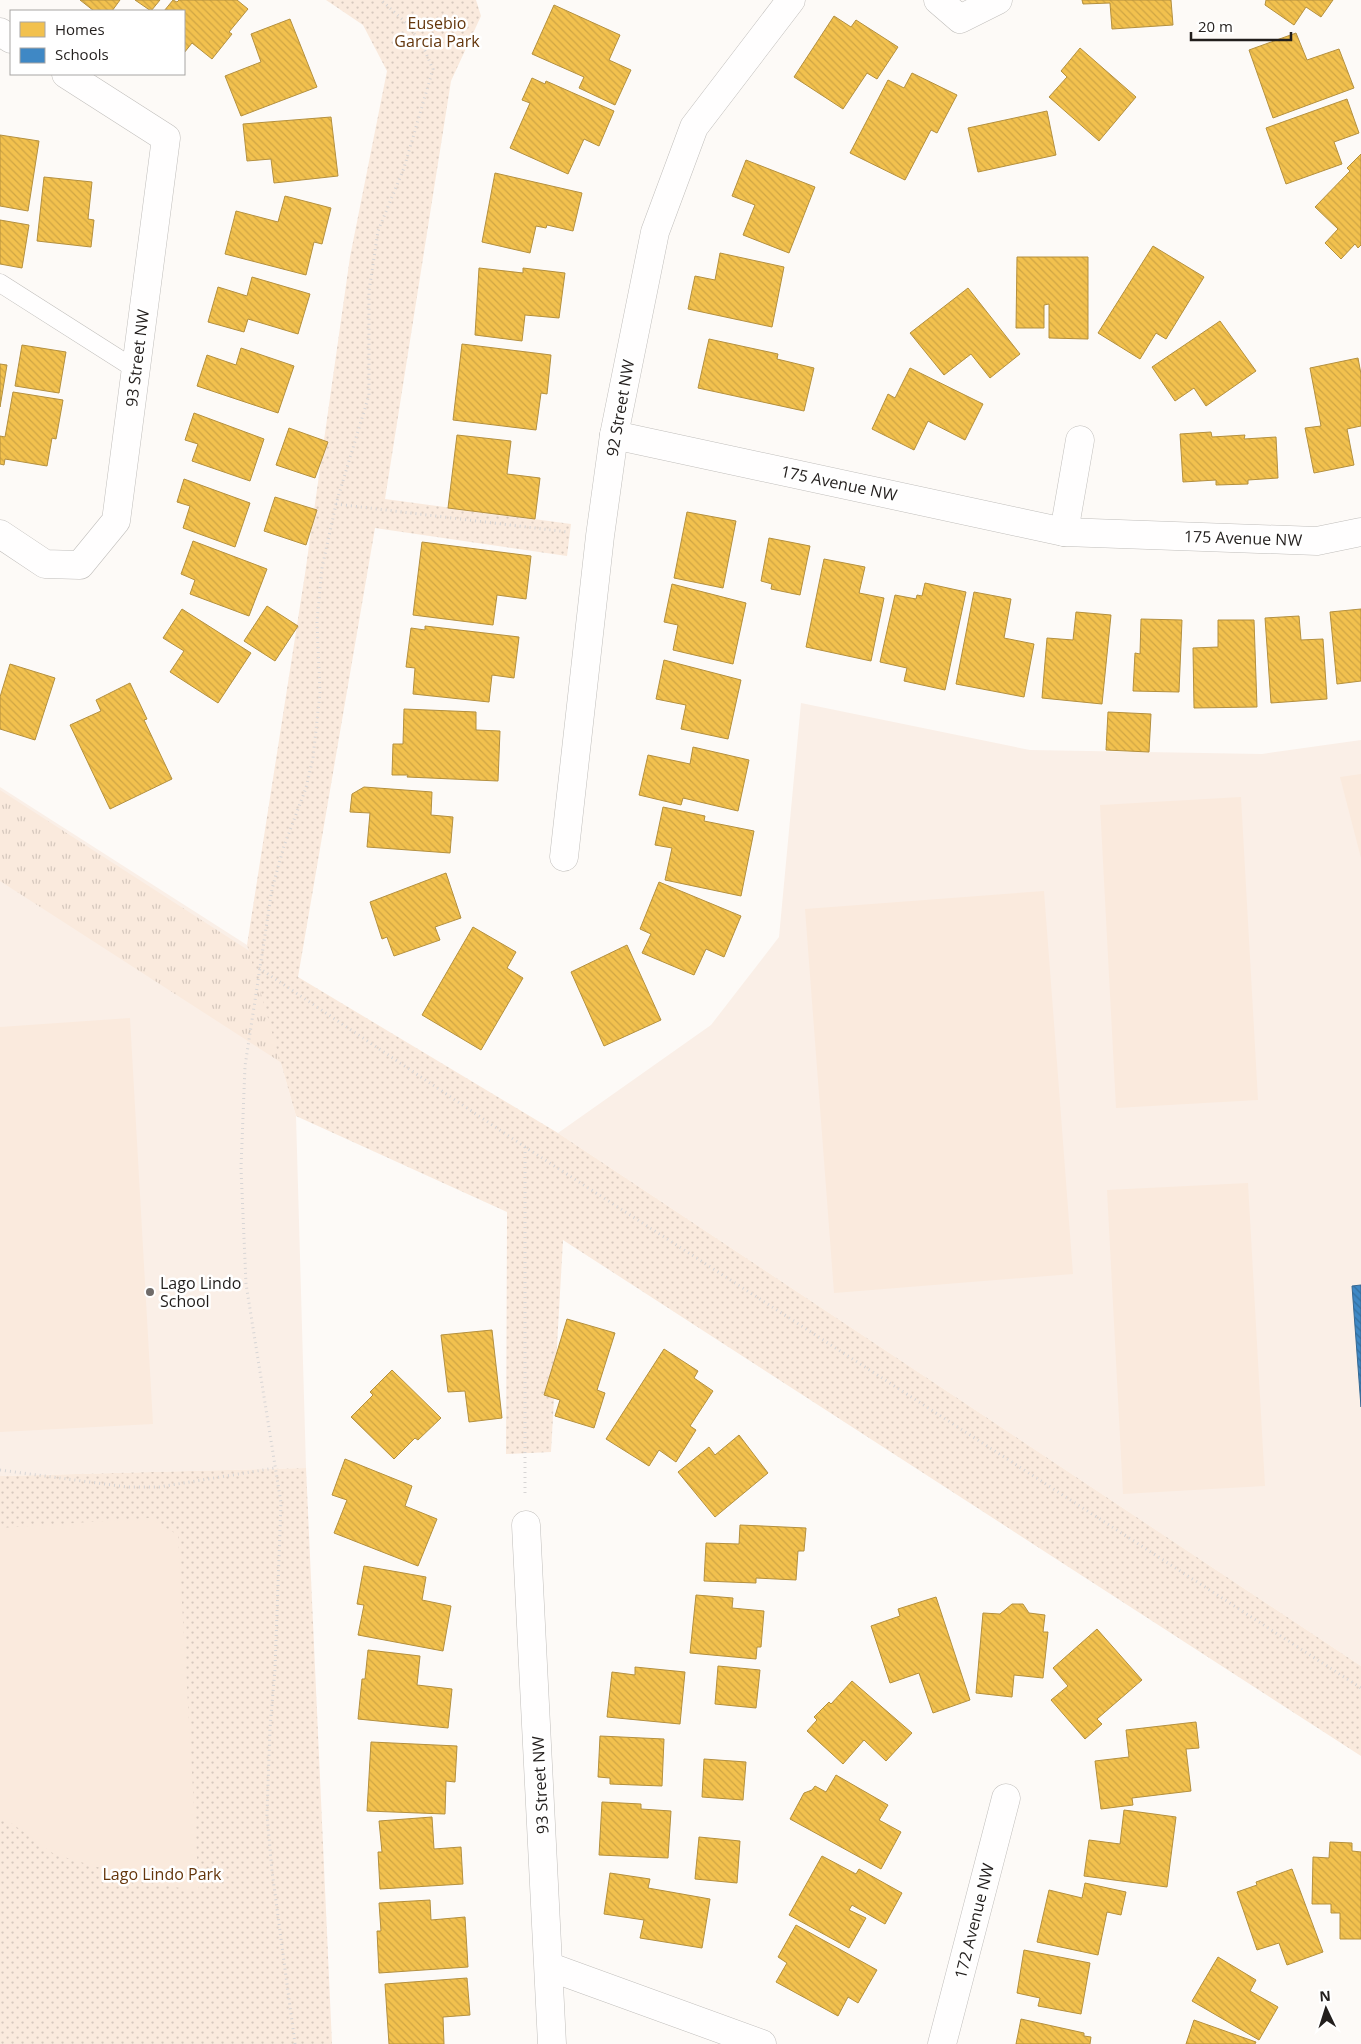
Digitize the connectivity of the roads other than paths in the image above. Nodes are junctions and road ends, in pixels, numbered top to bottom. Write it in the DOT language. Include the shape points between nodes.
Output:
graph roads {
  1 [pos="792,0"];
  2 [pos="938,0"];
  3 [pos="998,0"];
  4 [pos="68,75"];
  5 [pos="0,283"];
  6 [pos="135,369"];
  7 [pos="614,435"];
  8 [pos="1080,440"];
  9 [pos="1064,532"];
  10 [pos="1361,532"];
  11 [pos="0,534"];
  12 [pos="564,856"];
  13 [pos="526,1525"];
  14 [pos="1006,1798"];
  15 [pos="550,1967"];
  16 [pos="552,2044"];
  17 [pos="762,2044"];
  18 [pos="942,2044"];
  1 -- 7 [label="street, 92 Street NW" via="694,127 655,232"];
  2 -- 3 [label="street" via="960,19"];
  4 -- 6 [label="street, 93 Street NW" via="166,138"];
  5 -- 6 [label="lane"];
  6 -- 11 [label="street, 93 Street NW" via="116,521 80,565 44,564"];
  7 -- 9 [label="street, 175 Avenue NW"];
  7 -- 12 [label="street, 92 Street NW"];
  8 -- 9 [label="street"];
  9 -- 10 [label="street, 175 Avenue NW" via="1317,540"];
  13 -- 15 [label="street, 93 Street NW"];
  14 -- 18 [label="street, 172 Avenue NW"];
  15 -- 16 [label="street, 93 Street NW"];
  15 -- 17 [label="street"];
}
